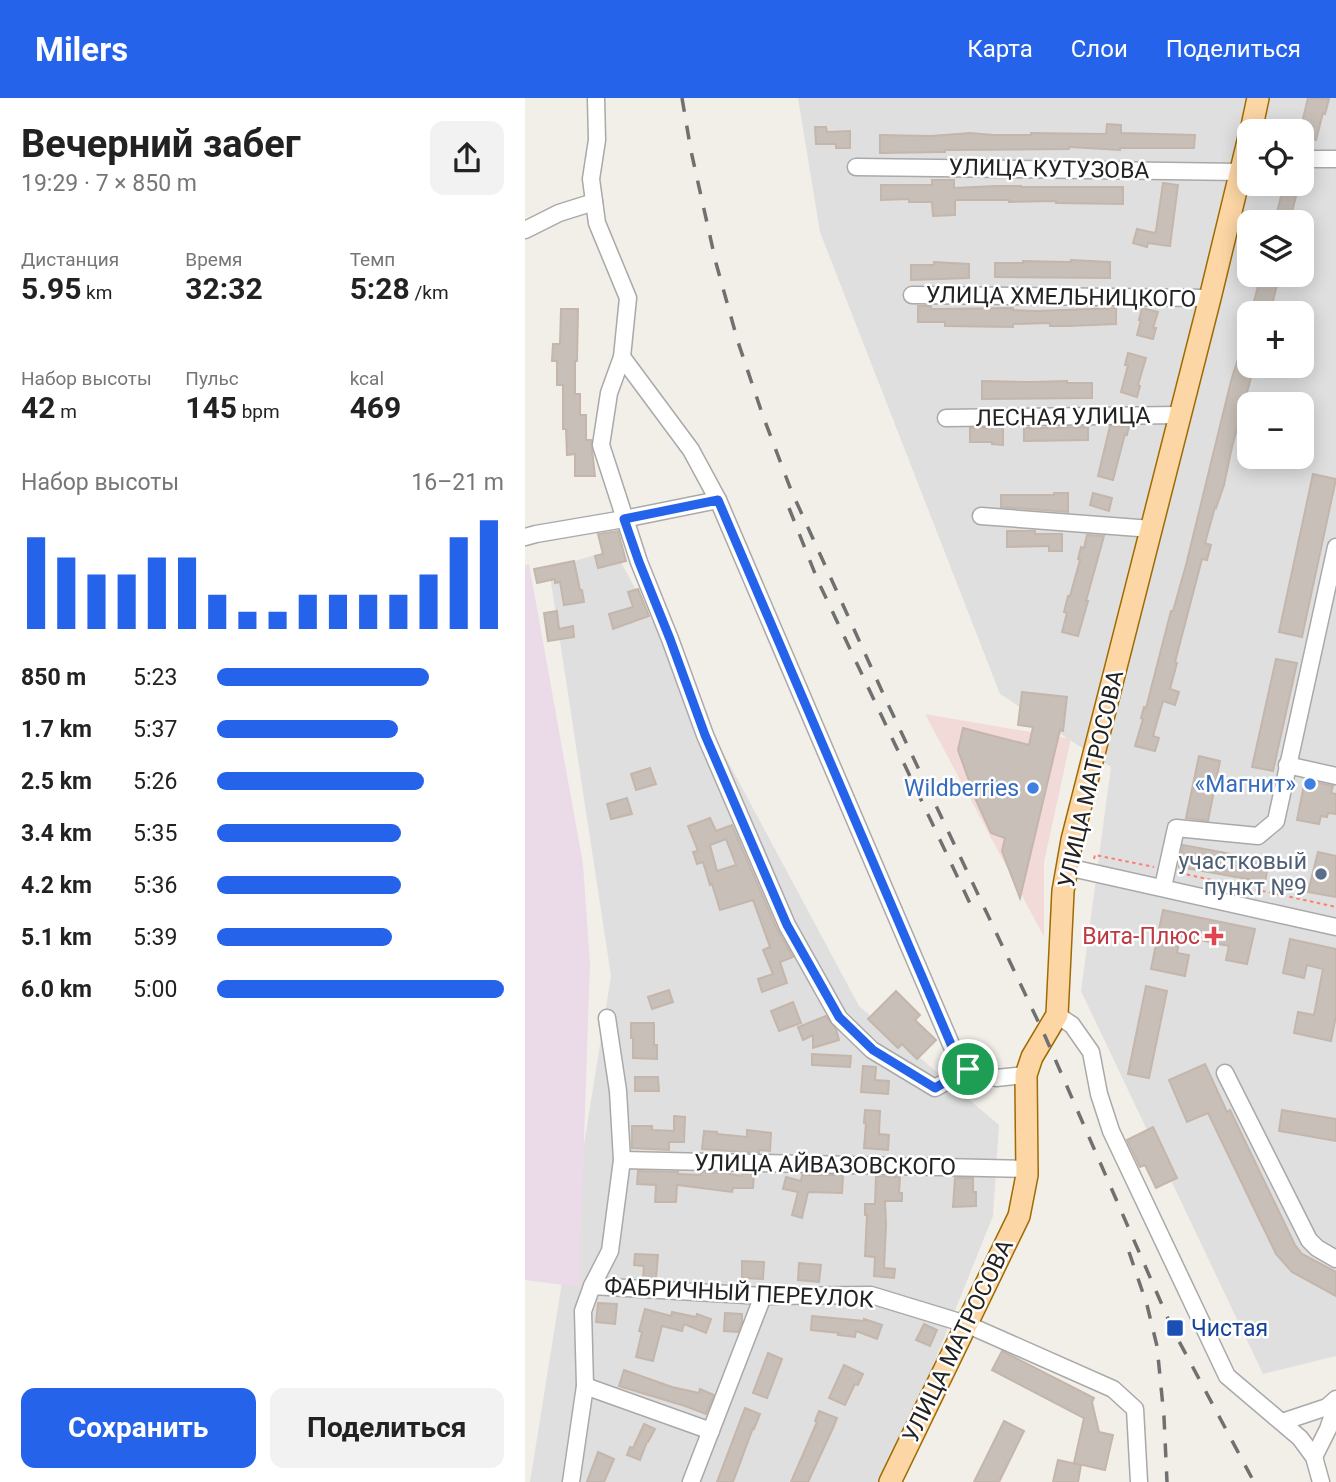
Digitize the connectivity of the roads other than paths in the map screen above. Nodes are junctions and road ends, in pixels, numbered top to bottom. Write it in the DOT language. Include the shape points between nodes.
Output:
graph roads {
  1 [pos="596,98"];
  2 [pos="1258,98"];
  3 [pos="1254,119"];
  4 [pos="1237,156"];
  5 [pos="1314,159"];
  6 [pos="1336,159"];
  7 [pos="856,167"];
  8 [pos="1237,192"];
  9 [pos="594,202"];
  10 [pos="525,230"];
  11 [pos="912,295"];
  12 [pos="1210,298"];
  13 [pos="622,357"];
  14 [pos="1180,415"];
  15 [pos="946,418"];
  16 [pos="718,500"];
  17 [pos="981,516"];
  18 [pos="624,519"];
  19 [pos="1152,529"];
  20 [pos="525,537"];
  21 [pos="1336,547"];
  22 [pos="1287,765"];
  23 [pos="1336,776"];
  24 [pos="1067,867"];
  25 [pos="1163,887"];
  26 [pos="1336,927"];
  27 [pos="1057,1015"];
  28 [pos="607,1018"];
  29 [pos="968,1069"];
  30 [pos="1225,1073"];
  31 [pos="1026,1075"];
  32 [pos="622,1160"];
  33 [pos="1027,1169"];
  34 [pos="1336,1259"];
  35 [pos="592,1286"];
  36 [pos="763,1296"];
  37 [pos="966,1325"];
  38 [pos="585,1386"];
  39 [pos="1336,1399"];
  40 [pos="1336,1406"];
  41 [pos="1282,1422"];
  42 [pos="711,1431"];
  43 [pos="1332,1431"];
  44 [pos="1314,1457"];
  45 [pos="571,1482"];
  46 [pos="691,1482"];
  47 [pos="890,1482"];
  48 [pos="1139,1482"];
  49 [pos="1321,1482"];
  1 -- 9 [label="street"];
  2 -- 3 [label="main road"];
  4 -- 7 [label="street, УЛИЦА КУТУЗОВА"];
  5 -- 6 [label="street"];
  8 -- 12 [label="main road, УЛИЦА МАТРОСОВА"];
  9 -- 10 [label="street"];
  9 -- 13 [label="street" via="597,223 628,298"];
  11 -- 12 [label="street, УЛИЦА ХМЕЛЬНИЦКОГО"];
  12 -- 14 [label="main road, УЛИЦА МАТРОСОВА"];
  13 -- 16 [label="street" via="691,450"];
  13 -- 18 [label="street" via="609,393 601,445"];
  14 -- 15 [label="street, ЛЕСНАЯ УЛИЦА"];
  14 -- 19 [label="main road, УЛИЦА МАТРОСОВА"];
  16 -- 18 [label="street"];
  16 -- 29 [label="street" via="953,1049"];
  17 -- 19 [label="street"];
  18 -- 20 [label="street"];
  18 -- 29 [label="street" via="705,735 787,925 839,1017 873,1050 935,1088"];
  19 -- 24 [label="main road, УЛИЦА МАТРОСОВА"];
  21 -- 22 [label="street"];
  22 -- 23 [label="street"];
  22 -- 25 [label="street" via="1276,821 1258,836 1176,828"];
  24 -- 25 [label="street"];
  24 -- 27 [label="main road, УЛИЦА МАТРОСОВА"];
  25 -- 26 [label="street"];
  27 -- 31 [label="main road, УЛИЦА МАТРОСОВА"];
  27 -- 41 [label="street" via="1072,1025 1091,1052 1111,1131 1227,1376"];
  28 -- 32 [label="street, ФАБРИЧНЫЙ ПЕРЕУЛОК"];
  29 -- 31 [label="street" via="996,1078"];
  30 -- 34 [label="street" via="1309,1240"];
  31 -- 33 [label="main road, УЛИЦА МАТРОСОВА"];
  32 -- 33 [label="street, УЛИЦА АЙВАЗОВСКОГО"];
  32 -- 35 [label="street, ФАБРИЧНЫЙ ПЕРЕУЛОК" via="610,1251"];
  33 -- 37 [label="main road, УЛИЦА МАТРОСОВА" via="1019,1216"];
  35 -- 36 [label="street, ФАБРИЧНЫЙ ПЕРЕУЛОК"];
  35 -- 38 [label="street, ФАБРИЧНЫЙ ПЕРЕУЛОК" via="583,1311"];
  36 -- 37 [label="street, ФАБРИЧНЫЙ ПЕРЕУЛОК" via="870,1295"];
  36 -- 42 [label="street"];
  37 -- 47 [label="main road, УЛИЦА МАТРОСОВА"];
  37 -- 48 [label="street, ФАБРИЧНЫЙ ПЕРЕУЛОК" via="1113,1389 1135,1409"];
  38 -- 42 [label="street"];
  38 -- 45 [label="street, ФАБРИЧНЫЙ ПЕРЕУЛОК"];
  39 -- 41 [label="street" via="1327,1407"];
  40 -- 43 [label="street"];
  41 -- 44 [label="street"];
  42 -- 46 [label="street"];
  43 -- 44 [label="street"];
  44 -- 49 [label="street"];
}
